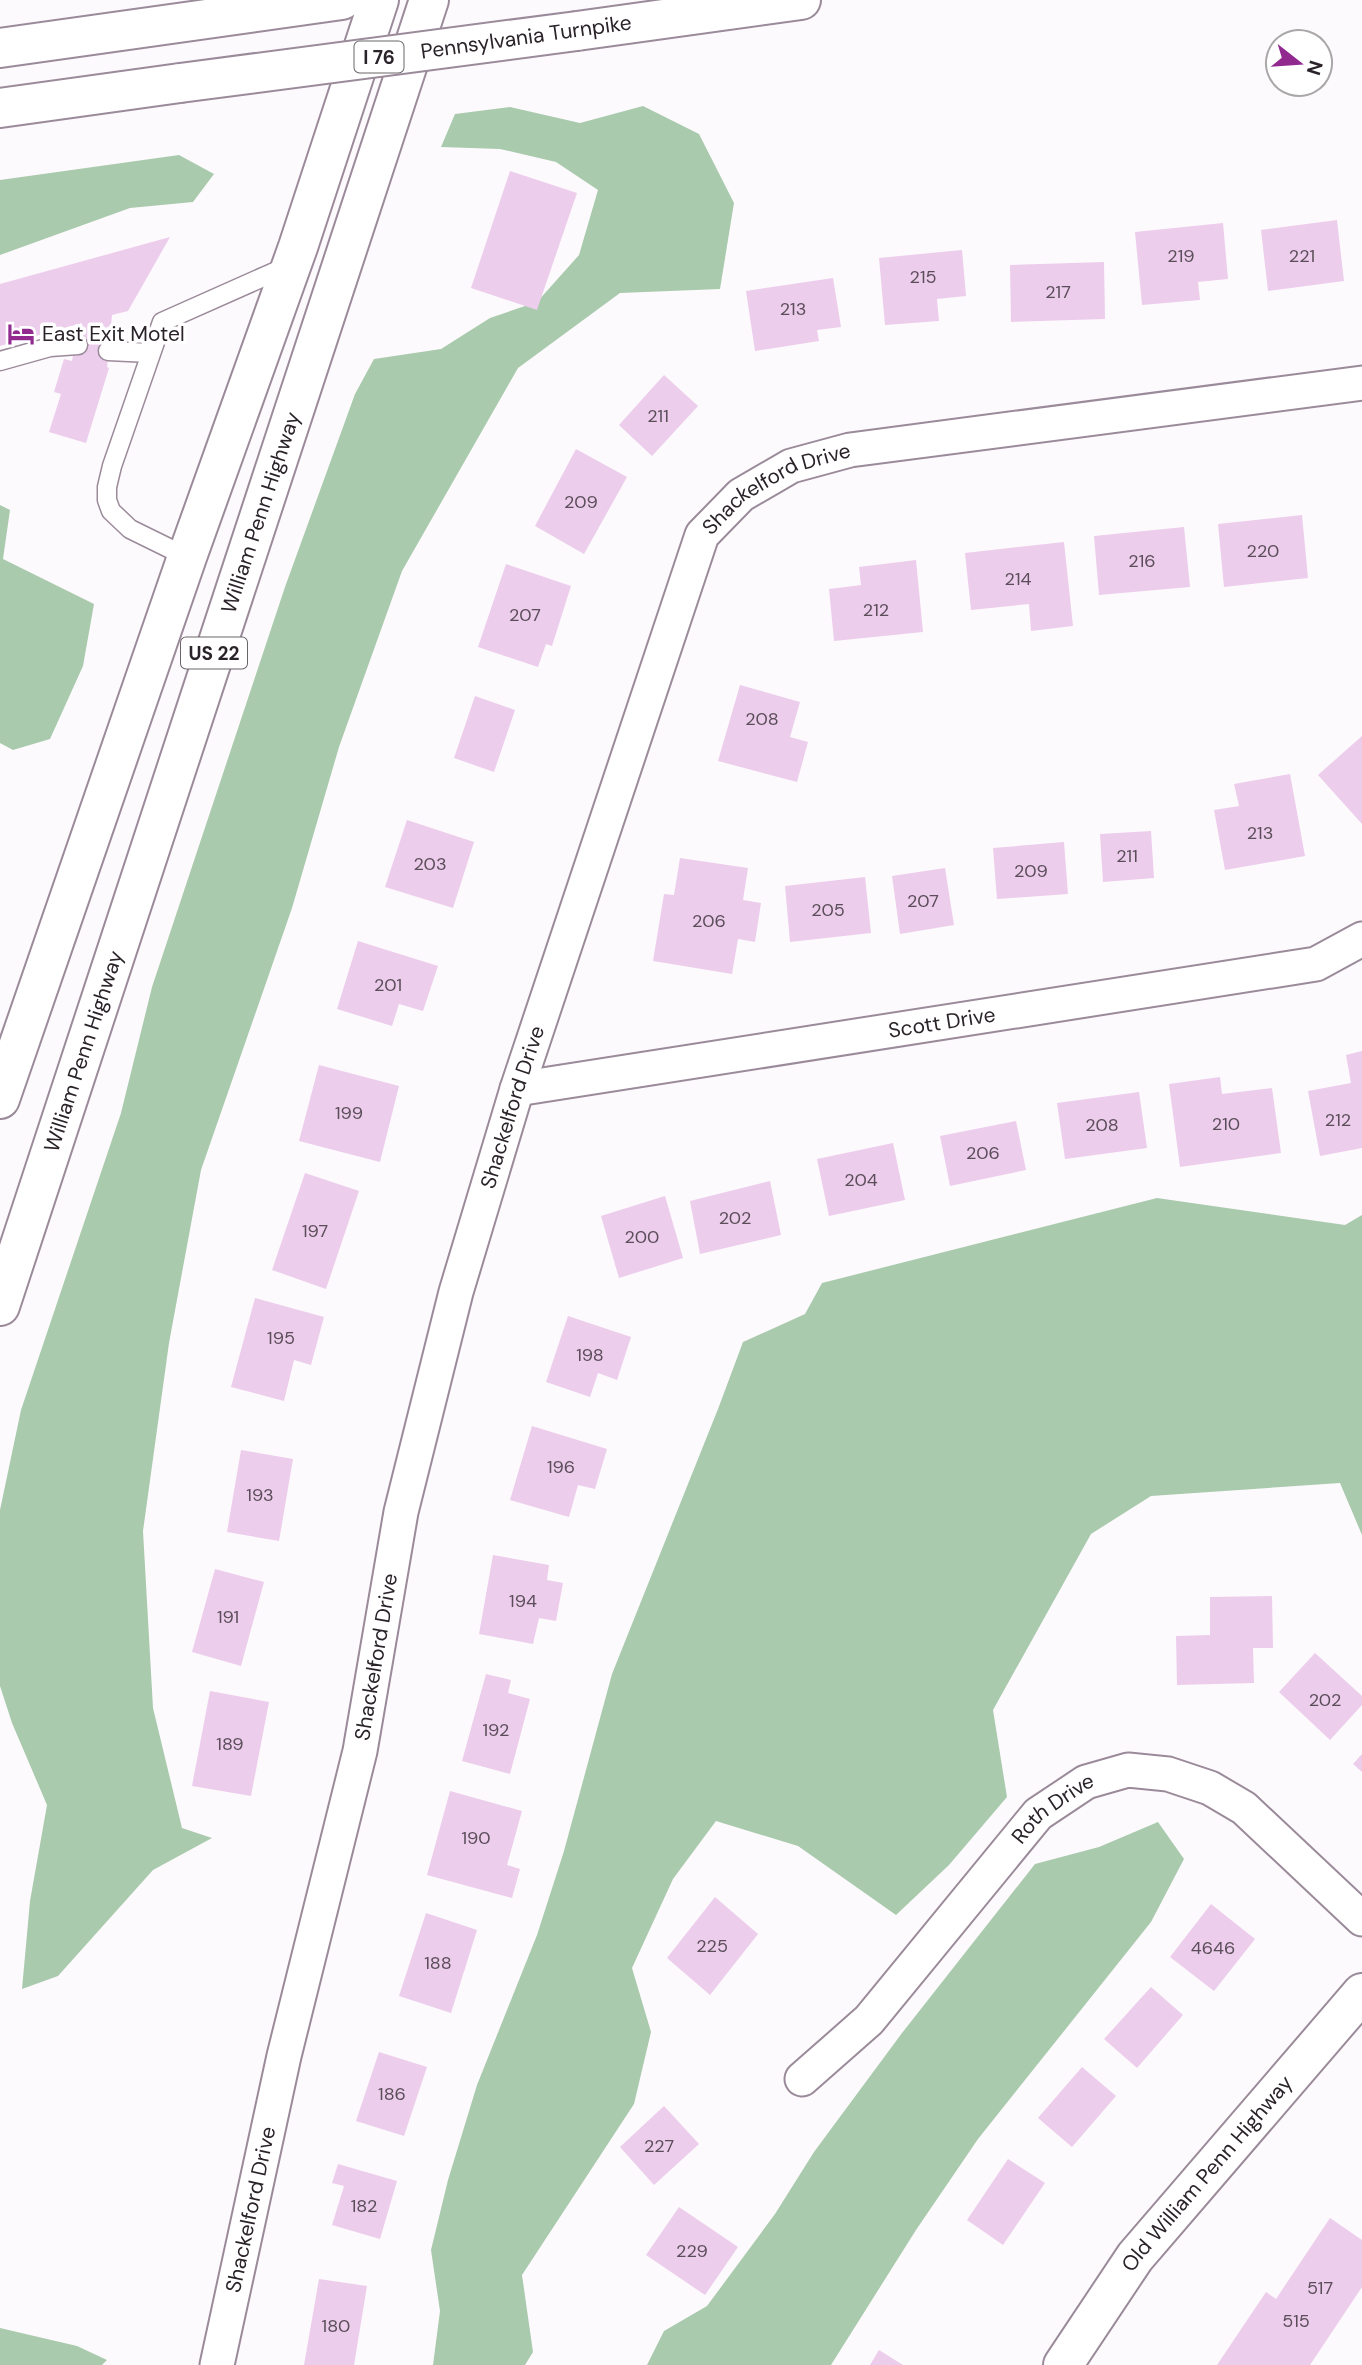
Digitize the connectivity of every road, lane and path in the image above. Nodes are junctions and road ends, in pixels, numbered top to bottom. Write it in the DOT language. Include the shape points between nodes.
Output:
graph roads {
  1 [pos="342,0"];
  2 [pos="379,0"];
  3 [pos="429,0"];
  4 [pos="802,0"];
  5 [pos="0,48"];
  6 [pos="0,108"];
  7 [pos="291,264"];
  8 [pos="78,345"];
  9 [pos="108,351"];
  10 [pos="150,353"];
  11 [pos="0,362"];
  12 [pos="1362,383"];
  13 [pos="187,557"];
  14 [pos="1362,939"];
  15 [pos="517,1089"];
  16 [pos="0,1098"];
  17 [pos="0,1306"];
  18 [pos="1362,1919"];
  19 [pos="1362,1993"];
  20 [pos="802,2079"];
  21 [pos="217,2365"];
  22 [pos="1063,2365"];
  1 -- 5 [label="main road"];
  2 -- 7 [label="main road, US 22"];
  3 -- 17 [label="main road, William Penn Highway / US 22"];
  4 -- 6 [label="main road, Pennsylvania Turnpike / I 76, bridge"];
  7 -- 10 [label="lane" via="162,321"];
  7 -- 13 [label="main road, US 22"];
  8 -- 11 [label="lane" via="51,347"];
  9 -- 10 [label="lane"];
  10 -- 13 [label="lane" via="112,466 107,500 111,511 130,529"];
  12 -- 15 [label="street, Shackelford Drive" via="850,450 790,466 741,495 702,535"];
  13 -- 16 [label="main road, US 22"];
  14 -- 15 [label="street, Scott Drive" via="1316,964"];
  15 -- 21 [label="street, Shackelford Drive" via="456,1292 401,1512 360,1751 284,2056"];
  18 -- 20 [label="street, Roth Drive" via="1244,1808 1210,1788 1168,1774 1128,1770 1086,1783 1038,1814 869,2020"];
  19 -- 22 [label="main road, Old William Penn Highway" via="1135,2257"];
}
